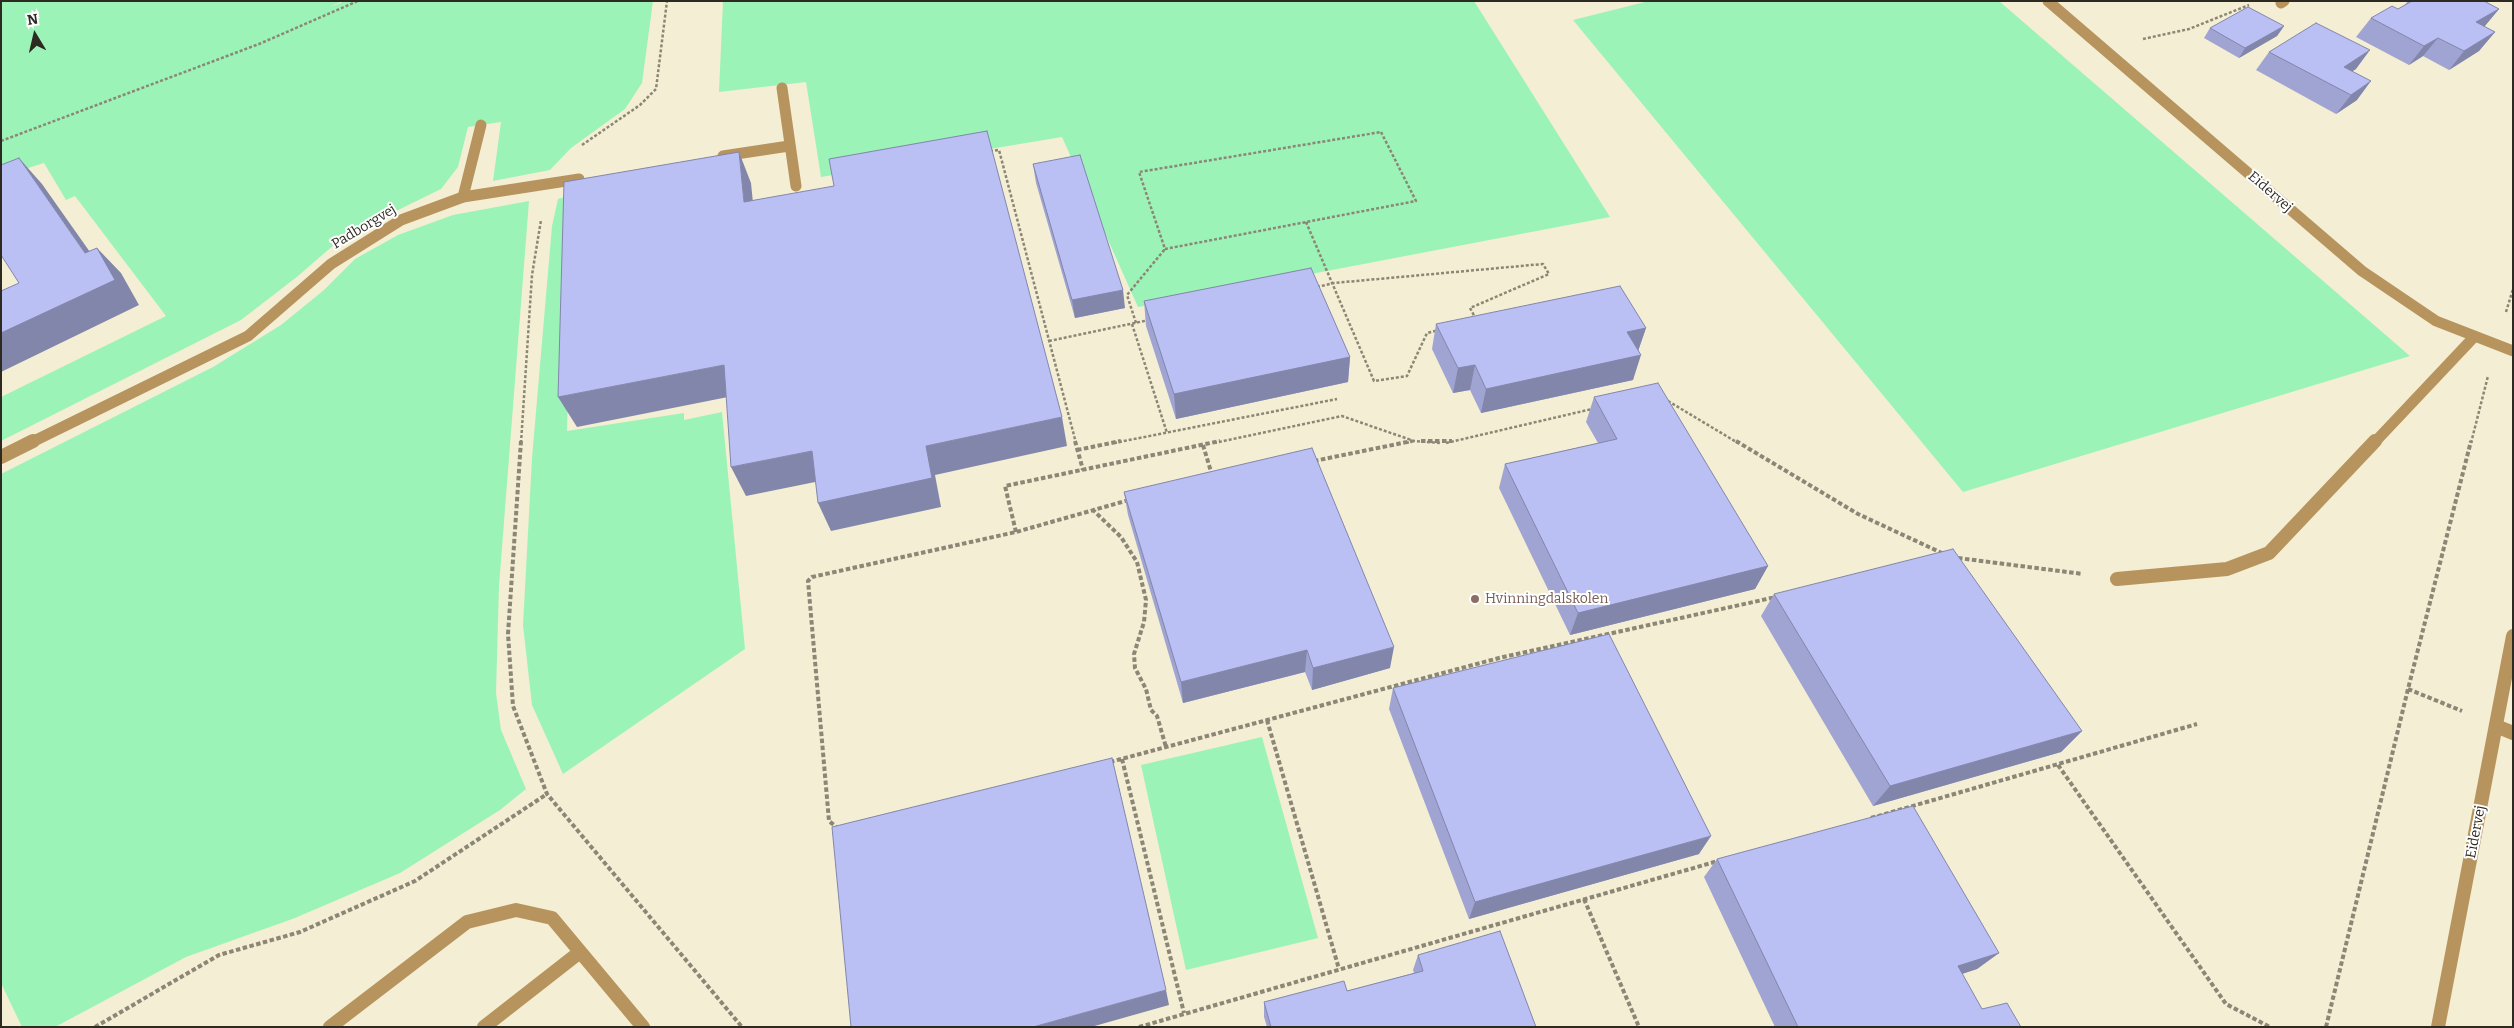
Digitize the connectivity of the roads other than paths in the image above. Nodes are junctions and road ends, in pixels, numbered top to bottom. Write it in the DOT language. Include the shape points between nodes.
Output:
graph roads {
  1 [pos="2048,1"];
  2 [pos="782,88"];
  3 [pos="481,125"];
  4 [pos="789,146"];
  5 [pos="711,158"];
  6 [pos="595,177"];
  7 [pos="796,186"];
  8 [pos="463,197"];
  9 [pos="2474,337"];
  10 [pos="2513,351"];
  11 [pos="1,458"];
  12 [pos="2117,579"];
  13 [pos="2513,636"];
  14 [pos="2496,726"];
  15 [pos="2513,734"];
  16 [pos="580,952"];
  17 [pos="330,1027"];
  18 [pos="484,1027"];
  19 [pos="643,1027"];
  20 [pos="2438,1027"];
  1 -- 9 [label="street, Eidervej" via="2362,271 2436,321"];
  2 -- 4 [label="street"];
  3 -- 8 [label="street"];
  4 -- 5 [label="street"];
  4 -- 7 [label="street"];
  6 -- 8 [label="street, Padborgvej"];
  8 -- 11 [label="street, Padborgvej" via="402,220 331,264 248,336"];
  9 -- 10 [label="street, Eidervej"];
  9 -- 12 [label="street" via="2269,553 2227,569"];
  13 -- 14 [label="street, Eidervej"];
  14 -- 15 [label="street"];
  14 -- 20 [label="street, Eidervej"];
  16 -- 17 [label="street" via="552,918 516,910 467,922"];
  16 -- 18 [label="street"];
  16 -- 19 [label="street"];
}
